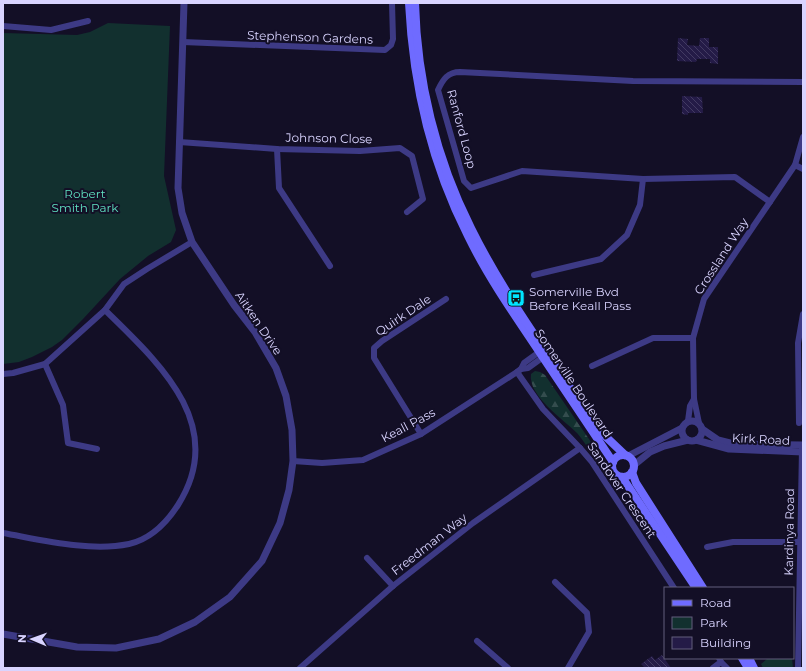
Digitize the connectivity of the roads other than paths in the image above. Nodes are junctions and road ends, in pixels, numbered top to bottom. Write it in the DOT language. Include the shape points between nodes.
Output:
graph roads {
  1 [pos="184,3"];
  2 [pos="392,3"];
  3 [pos="409,3"];
  4 [pos="415,3"];
  5 [pos="88,21"];
  6 [pos="3,26"];
  7 [pos="183,42"];
  8 [pos="803,82"];
  9 [pos="803,136"];
  10 [pos="180,142"];
  11 [pos="277,149"];
  12 [pos="795,165"];
  13 [pos="803,169"];
  14 [pos="643,180"];
  15 [pos="770,202"];
  16 [pos="407,212"];
  17 [pos="192,242"];
  18 [pos="330,266"];
  19 [pos="534,275"];
  20 [pos="446,299"];
  21 [pos="105,310"];
  22 [pos="803,314"];
  23 [pos="693,338"];
  24 [pos="544,353"];
  25 [pos="46,364"];
  26 [pos="592,366"];
  27 [pos="519,371"];
  28 [pos="3,374"];
  29 [pos="694,399"];
  30 [pos="688,421"];
  31 [pos="799,423"];
  32 [pos="700,426"];
  33 [pos="682,428"];
  34 [pos="421,434"];
  35 [pos="688,440"];
  36 [pos="696,440"];
  37 [pos="580,448"];
  38 [pos="803,448"];
  39 [pos="97,449"];
  40 [pos="626,455"];
  41 [pos="293,461"];
  42 [pos="613,462"];
  43 [pos="633,469"];
  44 [pos="622,477"];
  45 [pos="3,533"];
  46 [pos="800,542"];
  47 [pos="707,547"];
  48 [pos="367,558"];
  49 [pos="555,582"];
  50 [pos="393,586"];
  51 [pos="673,587"];
  52 [pos="695,587"];
  53 [pos="703,587"];
  54 [pos="3,634"];
  55 [pos="477,641"];
  56 [pos="743,659"];
  57 [pos="750,659"];
  58 [pos="720,660"];
  59 [pos="300,668"];
  60 [pos="508,668"];
  61 [pos="568,668"];
  62 [pos="713,668"];
  63 [pos="727,668"];
  64 [pos="748,668"];
  65 [pos="754,668"];
  66 [pos="798,668"];
  1 -- 7 [label="street, Aitken Drive"];
  2 -- 7 [label="street, Stephenson Gardens" via="393,39 385,50"];
  3 -- 24 [label="main road, Somerville Boulevard" via="416,78 436,159 455,208 482,262 501,295"];
  4 -- 24 [label="main road, Somerville Boulevard" via="425,92 446,171 471,228"];
  5 -- 6 [label="street" via="52,30"];
  7 -- 10 [label="street, Aitken Drive"];
  8 -- 14 [label="street, Ranford Loop" via="633,81 460,72 452,72 442,79 438,90 464,181 472,188 522,171"];
  9 -- 12 [label="street, Crossland Way"];
  10 -- 11 [label="street, Johnson Close"];
  10 -- 17 [label="street, Aitken Drive" via="178,188 182,213"];
  11 -- 16 [label="street, Johnson Close" via="360,151 400,148 412,156 423,199"];
  11 -- 18 [label="street" via="279,188"];
  12 -- 13 [label="street"];
  12 -- 15 [label="street, Crossland Way"];
  14 -- 15 [label="street, Ranford Loop" via="735,177"];
  14 -- 19 [label="street" via="640,205 627,236 601,259"];
  15 -- 23 [label="street, Crossland Way" via="704,299"];
  17 -- 21 [label="street" via="124,284"];
  17 -- 41 [label="street, Aitken Drive" via="255,332 276,368 286,396 292,430"];
  20 -- 34 [label="street, Quirk Dale" via="374,348 374,358"];
  21 -- 25 [label="street"];
  21 -- 45 [label="street" via="149,354 186,405 194,428 196,448 193,473 183,498 170,517 152,534 131,543 104,547 53,542"];
  22 -- 31 [label="street" via="798,343"];
  23 -- 26 [label="street" via="653,338"];
  23 -- 29 [label="street, Crossland Way"];
  24 -- 27 [label="street, Keall Pass" via="528,368"];
  24 -- 40 [label="main road, Somerville Boulevard" via="594,423"];
  24 -- 42 [label="main road, Somerville Boulevard"];
  25 -- 28 [label="street"];
  25 -- 39 [label="street" via="63,405 68,443"];
  27 -- 34 [label="street, Keall Pass"];
  27 -- 37 [label="street, Sandover Crescent" via="543,409"];
  29 -- 30 [label="street, Crossland Way" via="690,406"];
  29 -- 32 [label="street, Crossland Way"];
  30 -- 32 [label="street" via="694,421"];
  30 -- 33 [label="street"];
  32 -- 36 [label="street" via="701,436"];
  32 -- 38 [label="street, Kirk Road" via="718,440 734,444"];
  33 -- 35 [label="street" via="682,434"];
  33 -- 40 [label="street"];
  34 -- 41 [label="street, Keall Pass" via="363,460 322,463"];
  35 -- 36 [label="street"];
  35 -- 43 [label="street" via="650,452"];
  36 -- 38 [label="street, Kirk Road" via="728,449"];
  37 -- 50 [label="street, Freedman Way" via="473,523"];
  37 -- 51 [label="street, Sandover Crescent" via="592,462"];
  38 -- 46 [label="street, Kardinya Road"];
  40 -- 42 [label="main road" via="618,456"];
  40 -- 43 [label="main road" via="631,458"];
  41 -- 54 [label="street, Aitken Drive" via="289,490 280,523 262,560 230,597 195,622 158,639 116,648 77,647"];
  42 -- 44 [label="main road" via="614,472"];
  43 -- 44 [label="main road" via="630,475"];
  43 -- 53 [label="main road" via="636,483"];
  44 -- 52 [label="main road"];
  46 -- 47 [label="street" via="733,542"];
  46 -- 66 [label="street, Kardinya Road"];
  48 -- 50 [label="street"];
  49 -- 61 [label="street" via="587,613 590,632"];
  50 -- 59 [label="street, Freedman Way"];
  55 -- 60 [label="street"];
  56 -- 64 [label="main road"];
  57 -- 65 [label="main road"];
  58 -- 62 [label="street"];
  58 -- 63 [label="street"];
}
